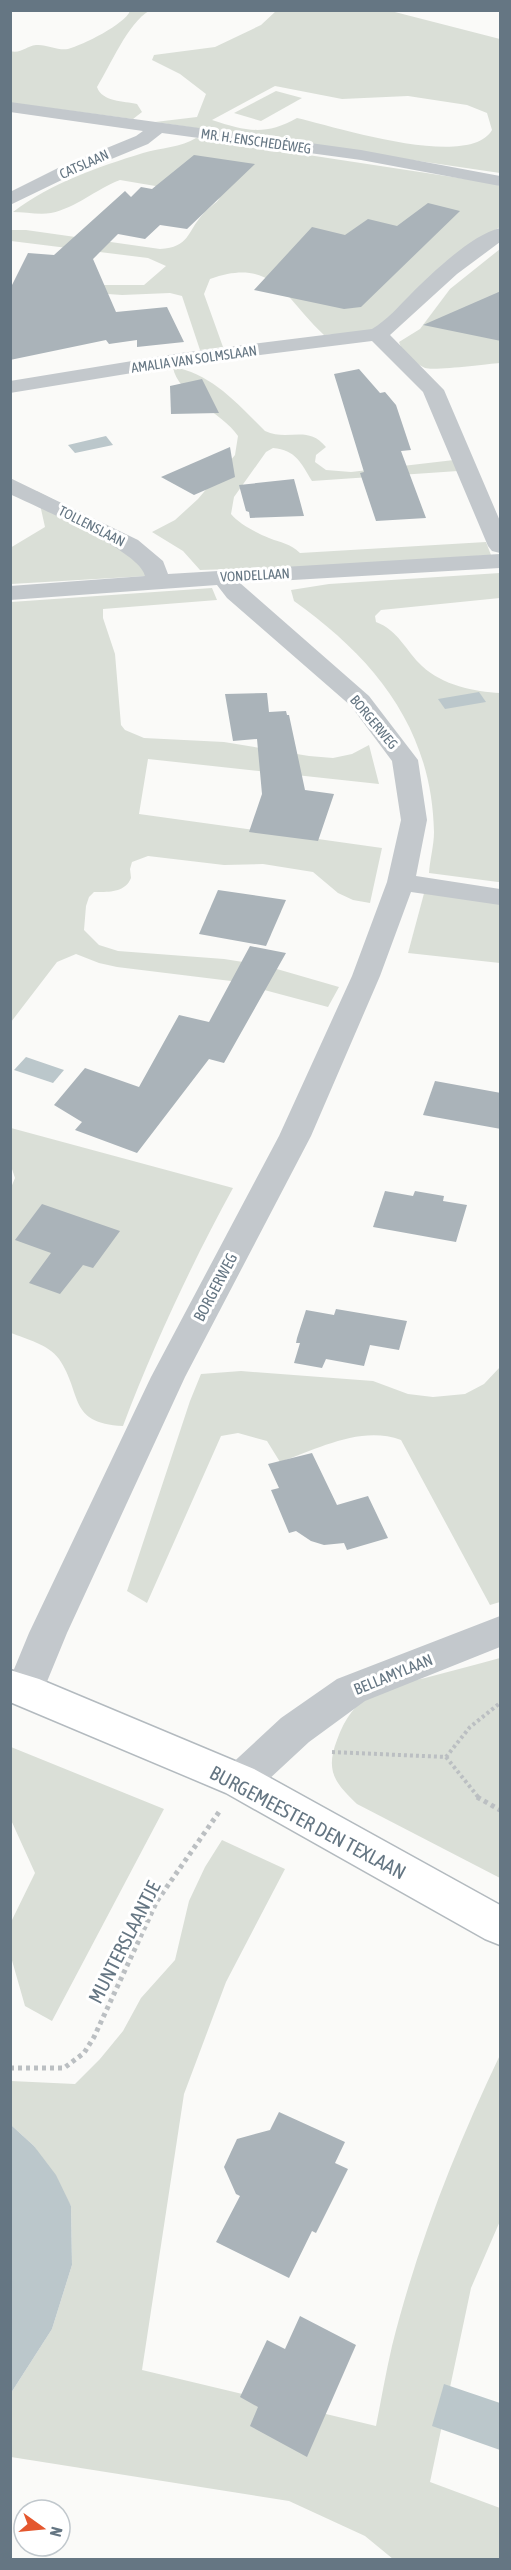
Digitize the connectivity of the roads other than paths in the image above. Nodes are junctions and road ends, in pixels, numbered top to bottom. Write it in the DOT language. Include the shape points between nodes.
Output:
graph roads {
  1 [pos="10,107"];
  2 [pos="158,128"];
  3 [pos="501,181"];
  4 [pos="10,200"];
  5 [pos="501,234"];
  6 [pos="377,334"];
  7 [pos="10,387"];
  8 [pos="10,485"];
  9 [pos="501,546"];
  10 [pos="501,561"];
  11 [pos="224,577"];
  12 [pos="158,582"];
  13 [pos="10,593"];
  14 [pos="401,882"];
  15 [pos="501,897"];
  16 [pos="501,1631"];
  17 [pos="18,1688"];
  18 [pos="240,1781"];
  19 [pos="501,1926"];
  1 -- 2 [label="street, MR. H. ENSCHEDÉWEG"];
  2 -- 3 [label="street, MR. H. ENSCHEDÉWEG" via="361,155"];
  2 -- 4 [label="street, CATSLAAN" via="142,140 73,168"];
  5 -- 6 [label="street" via="453,267 391,327"];
  6 -- 7 [label="street, AMALIA VAN SOLMSLAAN" via="181,359"];
  6 -- 9 [label="street" via="433,390"];
  8 -- 12 [label="street, TOLLENSLAAN" via="130,545 155,566"];
  10 -- 11 [label="street, VONDELLAAN"];
  11 -- 12 [label="street, VONDELLAAN"];
  11 -- 14 [label="street, BORGERWEG" via="235,594 360,701 405,760 414,820"];
  12 -- 13 [label="street, VONDELLAAN"];
  14 -- 15 [label="street"];
  14 -- 17 [label="street, BORGERWEG" via="366,976 295,1136 168,1377 48,1633"];
  16 -- 18 [label="street, BELLAMYLAAN" via="351,1690 295,1730"];
  17 -- 18 [label="street, BURGEMEESTER DEN TEXLAAN"];
  18 -- 19 [label="street, BURGEMEESTER DEN TEXLAAN"];
}
